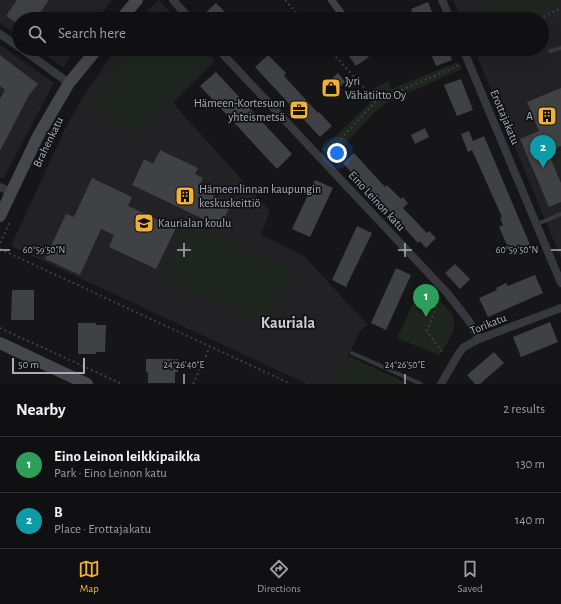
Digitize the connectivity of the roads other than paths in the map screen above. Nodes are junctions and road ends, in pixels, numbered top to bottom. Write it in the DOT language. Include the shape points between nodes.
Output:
graph roads {
  1 [pos="137,0"];
  2 [pos="172,0"];
  3 [pos="442,0"];
  4 [pos="127,12"];
  5 [pos="183,12"];
  6 [pos="447,12"];
  7 [pos="0,34"];
  8 [pos="12,42"];
  9 [pos="561,48"];
  10 [pos="550,51"];
  11 [pos="32,56"];
  12 [pos="91,56"];
  13 [pos="225,56"];
  14 [pos="466,56"];
  15 [pos="69,83"];
  16 [pos="5,190"];
  17 [pos="561,214"];
  18 [pos="5,218"];
  19 [pos="537,224"];
  20 [pos="561,283"];
  21 [pos="561,308"];
  22 [pos="479,339"];
  23 [pos="0,343"];
  24 [pos="352,353"];
  25 [pos="87,384"];
  26 [pos="421,384"];
  27 [pos="441,384"];
  1 -- 4 [label="main road"];
  2 -- 5 [label="street"];
  3 -- 6 [label="street"];
  7 -- 8 [label="street"];
  9 -- 10 [label="lane"];
  11 -- 15 [label="street"];
  12 -- 15 [label="main road, Brahenkatu"];
  13 -- 22 [label="street, Eino Leinon katu" via="448,294"];
  14 -- 19 [label="street, Erottajakatu"];
  15 -- 16 [label="main road, Brahenkatu"];
  16 -- 18 [label="main road, Brahenkatu"];
  17 -- 19 [label="lane"];
  19 -- 20 [label="street, Erottajakatu"];
  21 -- 22 [label="street, Torikatu"];
  22 -- 27 [label="street, Torikatu" via="461,350"];
  23 -- 25 [label="main road"];
  24 -- 26 [label="lane"];
}
